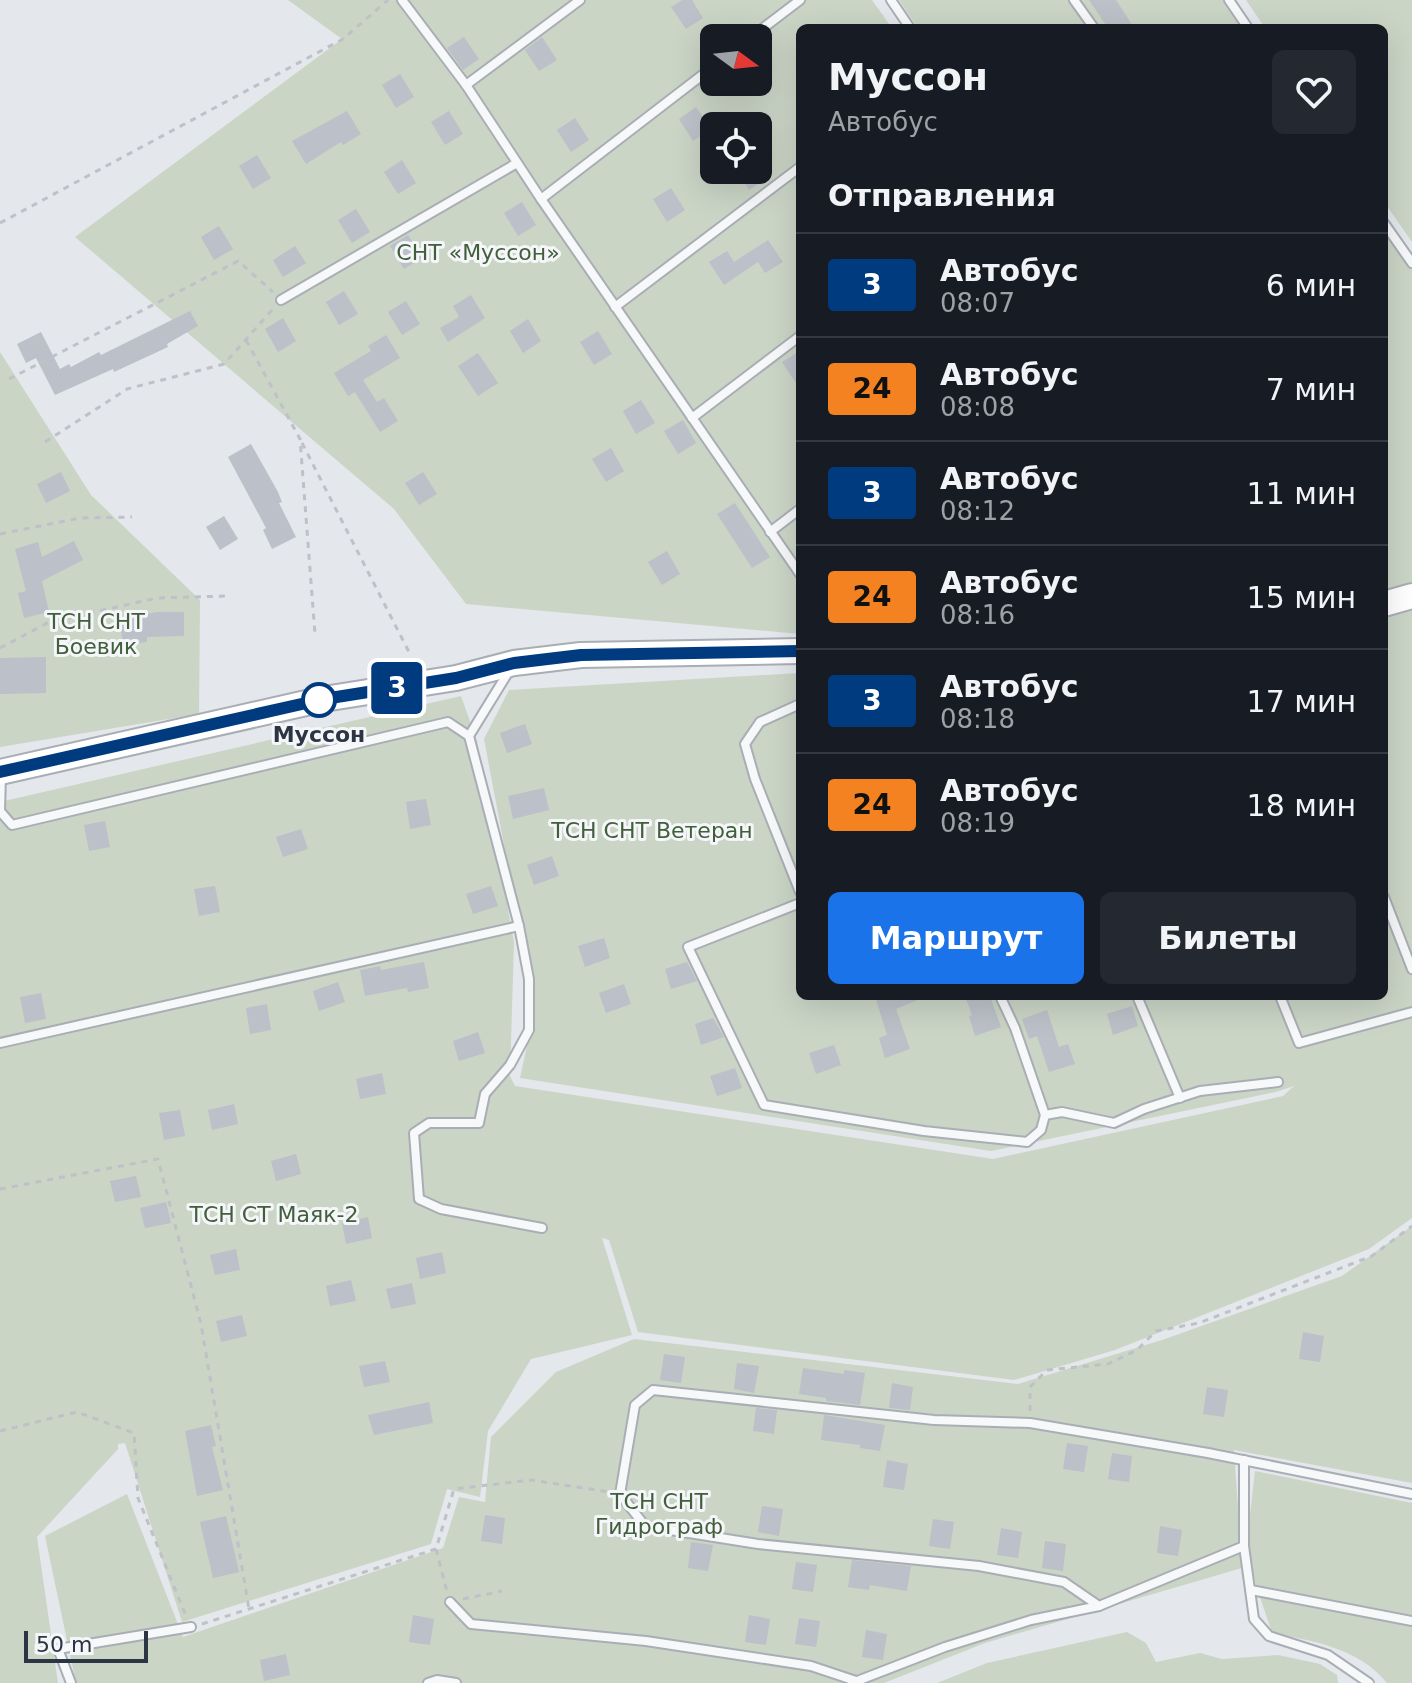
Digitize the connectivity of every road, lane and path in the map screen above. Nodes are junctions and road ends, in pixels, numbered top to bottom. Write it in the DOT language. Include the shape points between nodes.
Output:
graph roads {
  1 [pos="388,0"];
  2 [pos="402,0"];
  3 [pos="580,0"];
  4 [pos="800,0"];
  5 [pos="891,0"];
  6 [pos="1074,0"];
  7 [pos="1229,0"];
  8 [pos="768,24"];
  9 [pos="907,24"];
  10 [pos="1091,24"];
  11 [pos="1245,24"];
  12 [pos="700,77"];
  13 [pos="466,85"];
  14 [pos="517,163"];
  15 [pos="796,170"];
  16 [pos="541,199"];
  17 [pos="0,223"];
  18 [pos="1388,229"];
  19 [pos="1412,263"];
  20 [pos="281,300"];
  21 [pos="615,307"];
  22 [pos="796,339"];
  23 [pos="246,340"];
  24 [pos="9,379"];
  25 [pos="692,418"];
  26 [pos="300,439"];
  27 [pos="45,442"];
  28 [pos="796,512"];
  29 [pos="132,517"];
  30 [pos="770,532"];
  31 [pos="0,534"];
  32 [pos="796,568"];
  33 [pos="229,596"];
  34 [pos="1412,596"];
  35 [pos="1388,603"];
  36 [pos="315,634"];
  37 [pos="0,648"];
  38 [pos="796,651"];
  39 [pos="410,654"];
  40 [pos="514,663"];
  41 [pos="796,706"];
  42 [pos="469,736"];
  43 [pos="0,772"];
  44 [pos="796,882"];
  45 [pos="796,905"];
  46 [pos="1388,907"];
  47 [pos="519,926"];
  48 [pos="1412,969"];
  49 [pos="1002,1000"];
  50 [pos="1139,1000"];
  51 [pos="1282,1000"];
  52 [pos="1412,1012"];
  53 [pos="0,1043"];
  54 [pos="1278,1082"];
  55 [pos="1180,1098"];
  56 [pos="1045,1115"];
  57 [pos="0,1189"];
  58 [pos="1412,1226"];
  59 [pos="542,1228"];
  60 [pos="1030,1423"];
  61 [pos="0,1431"];
  62 [pos="1244,1460"];
  63 [pos="620,1494"];
  64 [pos="1412,1494"];
  65 [pos="1244,1546"];
  66 [pos="436,1549"];
  67 [pos="1251,1590"];
  68 [pos="502,1591"];
  69 [pos="450,1602"];
  70 [pos="1099,1606"];
  71 [pos="249,1609"];
  72 [pos="1412,1621"];
  73 [pos="191,1627"];
  74 [pos="854,1682"];
  75 [pos="71,1683"];
  76 [pos="428,1683"];
  77 [pos="456,1683"];
  78 [pos="1369,1683"];
  1 -- 17 [label="path" via="343,39"];
  2 -- 13 [label="lane"];
  3 -- 13 [label="lane"];
  4 -- 8 [label="lane"];
  5 -- 9 [label="lane"];
  6 -- 10 [label="lane"];
  7 -- 11 [label="lane"];
  12 -- 16 [label="lane"];
  13 -- 14 [label="lane"];
  14 -- 16 [label="lane"];
  14 -- 20 [label="lane"];
  15 -- 21 [label="lane"];
  16 -- 21 [label="lane"];
  18 -- 19 [label="lane"];
  20 -- 23 [label="path"];
  20 -- 24 [label="path" via="238,261"];
  21 -- 25 [label="lane"];
  22 -- 25 [label="lane"];
  23 -- 26 [label="path"];
  23 -- 27 [label="path" via="224,364 127,389"];
  25 -- 30 [label="lane"];
  26 -- 36 [label="path"];
  26 -- 39 [label="path"];
  28 -- 30 [label="lane"];
  29 -- 31 [label="path" via="80,518"];
  30 -- 32 [label="lane"];
  33 -- 37 [label="path" via="157,598 49,622"];
  34 -- 35 [label="main road"];
  38 -- 40 [label="main road" via="581,655"];
  40 -- 42 [label="lane"];
  40 -- 43 [label="main road" via="324,699"];
  41 -- 44 [label="lane" via="760,722 745,744"];
  42 -- 43 [label="lane" via="448,722 12,825 0,811"];
  42 -- 47 [label="lane"];
  45 -- 56 [label="lane" via="688,947 764,1105 1027,1142 1041,1130"];
  46 -- 48 [label="lane"];
  47 -- 53 [label="lane"];
  47 -- 59 [label="lane" via="529,979 529,1030 510,1065 485,1094 479,1123 429,1123 414,1133 419,1199 441,1209"];
  49 -- 56 [label="lane"];
  50 -- 55 [label="lane"];
  51 -- 52 [label="lane" via="1299,1043"];
  54 -- 55 [label="lane"];
  55 -- 56 [label="lane" via="1114,1123 1062,1112"];
  57 -- 71 [label="path" via="158,1159 201,1324"];
  58 -- 60 [label="path" via="1372,1256 1199,1323 1156,1331 1137,1350 1108,1364 1047,1370 1030,1387"];
  60 -- 62 [label="lane"];
  60 -- 63 [label="lane" via="934,1420 653,1390 635,1405"];
  61 -- 73 [label="path" via="77,1412 134,1433 138,1498"];
  62 -- 64 [label="lane"];
  62 -- 65 [label="lane"];
  63 -- 66 [label="path" via="531,1480 454,1489"];
  63 -- 70 [label="lane" via="645,1526 758,1544 979,1566 1064,1582"];
  65 -- 67 [label="lane"];
  65 -- 70 [label="lane"];
  66 -- 69 [label="path"];
  66 -- 71 [label="path"];
  67 -- 72 [label="lane"];
  67 -- 78 [label="lane" via="1254,1619 1269,1636 1328,1655"];
  68 -- 69 [label="path"];
  69 -- 74 [label="lane" via="471,1624 646,1641 811,1666"];
  70 -- 74 [label="lane" via="1031,1620"];
  71 -- 73 [label="path"];
  73 -- 75 [label="lane" via="58,1649"];
  76 -- 77 [label="lane"];
}
